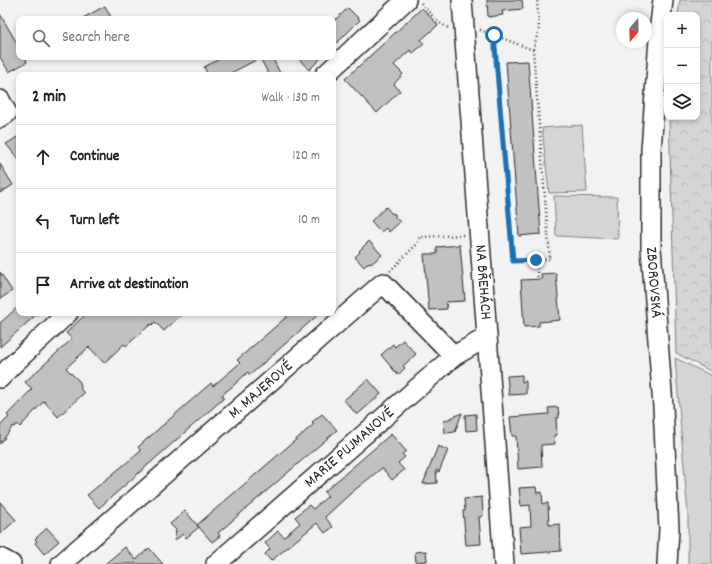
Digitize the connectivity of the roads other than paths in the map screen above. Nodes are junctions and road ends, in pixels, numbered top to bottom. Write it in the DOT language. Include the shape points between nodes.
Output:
graph roads {
  1 [pos="462,0"];
  2 [pos="663,0"];
  3 [pos="406,1"];
  4 [pos="328,72"];
  5 [pos="0,100"];
  6 [pos="0,118"];
  7 [pos="65,316"];
  8 [pos="487,338"];
  9 [pos="454,356"];
  10 [pos="0,378"];
  11 [pos="0,558"];
  12 [pos="10,564"];
  13 [pos="61,564"];
  14 [pos="216,564"];
  15 [pos="504,564"];
  16 [pos="667,564"];
  1 -- 8 [label="street, NA BŘEHÁCH"];
  2 -- 16 [label="street, ZBOROVSKÁ" via="651,150 651,248 663,406 669,529"];
  3 -- 4 [label="street"];
  5 -- 6 [label="street" via="7,113"];
  7 -- 10 [label="street"];
  8 -- 9 [label="street, MARIE PUJMANOVÉ"];
  8 -- 15 [label="street, NA BŘEHÁCH"];
  9 -- 13 [label="street, M. MAJEROVÉ" via="383,283"];
  9 -- 14 [label="street, MARIE PUJMANOVÉ"];
  11 -- 12 [label="street"];
}
